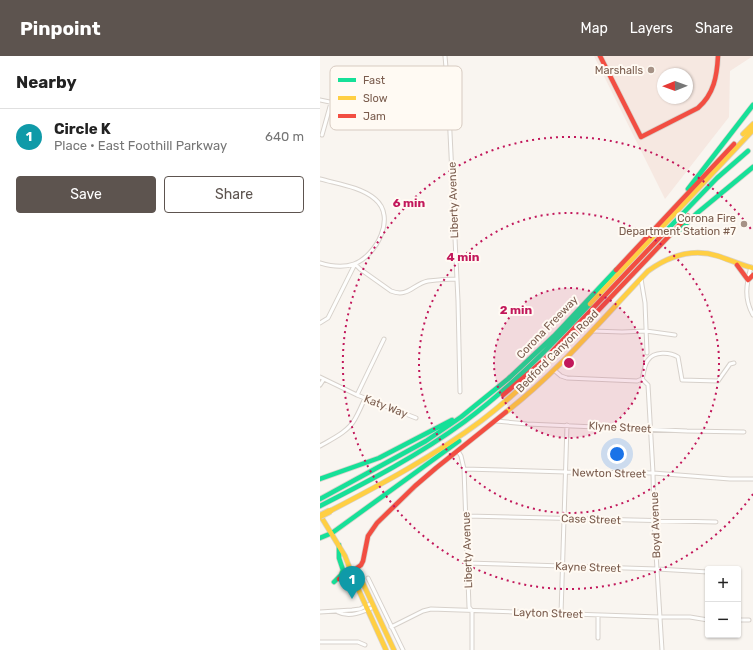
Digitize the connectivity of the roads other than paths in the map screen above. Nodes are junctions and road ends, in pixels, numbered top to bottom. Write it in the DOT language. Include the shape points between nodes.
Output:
graph roads {
  1 [pos="445,56"];
  2 [pos="600,56"];
  3 [pos="718,56"];
  4 [pos="446,66"];
  5 [pos="320,100"];
  6 [pos="330,103"];
  7 [pos="753,105"];
  8 [pos="330,107"];
  9 [pos="753,124"];
  10 [pos="450,130"];
  11 [pos="753,130"];
  12 [pos="322,135"];
  13 [pos="751,148"];
  14 [pos="753,167"];
  15 [pos="320,179"];
  16 [pos="664,218"];
  17 [pos="671,234"];
  18 [pos="320,263"];
  19 [pos="355,264"];
  20 [pos="737,265"];
  21 [pos="752,268"];
  22 [pos="753,275"];
  23 [pos="456,279"];
  24 [pos="641,279"];
  25 [pos="748,280"];
  26 [pos="753,315"];
  27 [pos="320,323"];
  28 [pos="592,330"];
  29 [pos="646,331"];
  30 [pos="675,335"];
  31 [pos="384,339"];
  32 [pos="647,353"];
  33 [pos="734,363"];
  34 [pos="554,370"];
  35 [pos="320,377"];
  36 [pos="324,379"];
  37 [pos="642,379"];
  38 [pos="320,385"];
  39 [pos="460,392"];
  40 [pos="357,395"];
  41 [pos="364,398"];
  42 [pos="461,417"];
  43 [pos="416,418"];
  44 [pos="496,421"];
  45 [pos="480,422"];
  46 [pos="567,424"];
  47 [pos="650,429"];
  48 [pos="744,432"];
  49 [pos="320,446"];
  50 [pos="458,451"];
  51 [pos="464,469"];
  52 [pos="566,472"];
  53 [pos="654,474"];
  54 [pos="753,479"];
  55 [pos="320,480"];
  56 [pos="323,503"];
  57 [pos="320,510"];
  58 [pos="320,515"];
  59 [pos="466,516"];
  60 [pos="565,518"];
  61 [pos="654,521"];
  62 [pos="716,522"];
  63 [pos="332,533"];
  64 [pos="320,538"];
  65 [pos="339,544"];
  66 [pos="467,563"];
  67 [pos="563,566"];
  68 [pos="657,569"];
  69 [pos="353,571"];
  70 [pos="705,572"];
  71 [pos="368,578"];
  72 [pos="355,582"];
  73 [pos="370,606"];
  74 [pos="472,610"];
  75 [pos="320,612"];
  76 [pos="561,614"];
  77 [pos="598,615"];
  78 [pos="659,617"];
  79 [pos="705,620"];
  80 [pos="741,620"];
  81 [pos="750,620"];
  82 [pos="391,627"];
  83 [pos="598,638"];
  84 [pos="320,642"];
  85 [pos="365,645"];
  86 [pos="386,650"];
  87 [pos="394,650"];
  88 [pos="403,650"];
  89 [pos="472,650"];
  90 [pos="662,650"];
  1 -- 4 [label="street, Liberty Avenue"];
  2 -- 3 [label="main road" via="641,137 698,108 706,101 716,80"];
  5 -- 6 [label="street"];
  7 -- 16 [label="main road"];
  8 -- 12 [label="street"];
  9 -- 16 [label="main road, Corona Freeway"];
  10 -- 23 [label="street, Liberty Avenue"];
  11 -- 56 [label="main road" via="551,346 512,383 464,422 423,450 369,481"];
  13 -- 17 [label="main road, Corona Freeway"];
  13 -- 56 [label="main road" via="717,178 544,360 514,387 417,458 363,488"];
  14 -- 17 [label="main road" via="681,229"];
  15 -- 19 [label="street" via="368,194 381,206 384,224 378,241 372,251"];
  16 -- 42 [label="main road, Corona Freeway" via="530,360"];
  17 -- 45 [label="main road, Corona Freeway" via="551,360"];
  18 -- 19 [label="street" via="332,266"];
  19 -- 23 [label="street" via="396,294 415,289 426,282"];
  19 -- 27 [label="street" via="328,318"];
  20 -- 21 [label="main road, Bedford Canyon Road"];
  20 -- 24 [label="main road, Bedford Canyon Road" via="709,254 680,254 663,260"];
  20 -- 25 [label="main road"];
  21 -- 25 [label="street"];
  22 -- 25 [label="main road"];
  23 -- 39 [label="street, Liberty Avenue"];
  24 -- 28 [label="main road, Bedford Canyon Road"];
  24 -- 29 [label="street"];
  25 -- 26 [label="street" via="747,299"];
  28 -- 29 [label="street"];
  28 -- 34 [label="main road, Bedford Canyon Road"];
  29 -- 30 [label="street"];
  29 -- 32 [label="street"];
  31 -- 40 [label="street, Katy Way"];
  33 -- 37 [label="street" via="730,364 718,380 690,381 682,380 678,357 660,354 647,360"];
  34 -- 37 [label="street" via="561,376 570,378 637,381"];
  34 -- 44 [label="main road, Bedford Canyon Road"];
  35 -- 36 [label="street, Katy Way"];
  36 -- 38 [label="street"];
  36 -- 40 [label="street, Katy Way"];
  37 -- 47 [label="street, Boyd Avenue" via="648,384"];
  40 -- 41 [label="street, Katy Way"];
  41 -- 43 [label="street, Katy Way"];
  41 -- 49 [label="street" via="350,426"];
  42 -- 55 [label="main road" via="450,420 379,458"];
  42 -- 56 [label="main road, Corona Freeway"];
  44 -- 46 [label="street, Klyne Street"];
  44 -- 50 [label="main road, Bedford Canyon Road"];
  45 -- 56 [label="main road, Corona Freeway" via="436,452 381,484"];
  45 -- 63 [label="main road" via="474,430"];
  46 -- 47 [label="street, Klyne Street"];
  46 -- 52 [label="street"];
  47 -- 48 [label="street, Klyne Street"];
  47 -- 53 [label="street, Boyd Avenue"];
  50 -- 51 [label="street, Liberty Avenue" via="462,456"];
  50 -- 69 [label="main road, Bedford Canyon Road" via="415,486 373,528 368,536 363,561"];
  51 -- 52 [label="street, Newton Street"];
  51 -- 59 [label="street, Liberty Avenue"];
  52 -- 53 [label="street, Newton Street"];
  52 -- 60 [label="street"];
  53 -- 54 [label="street, Newton Street"];
  53 -- 61 [label="street, Boyd Avenue"];
  56 -- 57 [label="main road"];
  56 -- 58 [label="main road, Corona Freeway, bridge"];
  58 -- 63 [label="main road"];
  59 -- 60 [label="street, Case Street"];
  59 -- 66 [label="street, Liberty Avenue"];
  60 -- 61 [label="street, Case Street"];
  60 -- 67 [label="street"];
  61 -- 62 [label="street, Case Street"];
  61 -- 68 [label="street, Boyd Avenue"];
  63 -- 64 [label="main road"];
  63 -- 65 [label="main road"];
  65 -- 69 [label="main road"];
  65 -- 72 [label="main road" via="339,558 344,570 334,582 349,576"];
  66 -- 67 [label="street, Kayne Street"];
  66 -- 74 [label="street, Liberty Avenue"];
  67 -- 68 [label="street, Kayne Street"];
  67 -- 76 [label="street"];
  68 -- 70 [label="street, Kayne Street"];
  68 -- 78 [label="street, Boyd Avenue"];
  69 -- 72 [label="main road"];
  69 -- 73 [label="main road" via="360,577"];
  71 -- 82 [label="street"];
  72 -- 73 [label="main road"];
  73 -- 75 [label="street" via="359,613"];
  73 -- 86 [label="main road"];
  73 -- 87 [label="main road"];
  74 -- 76 [label="street, Layton Street"];
  74 -- 82 [label="street, Layton Street" via="427,610"];
  74 -- 89 [label="street, Liberty Avenue"];
  76 -- 77 [label="street, Layton Street"];
  77 -- 78 [label="street, Layton Street"];
  77 -- 83 [label="street"];
  78 -- 79 [label="street, Layton Street"];
  78 -- 90 [label="street, Boyd Avenue"];
  80 -- 81 [label="street"];
  82 -- 88 [label="street"];
  84 -- 85 [label="street" via="358,642"];
}
